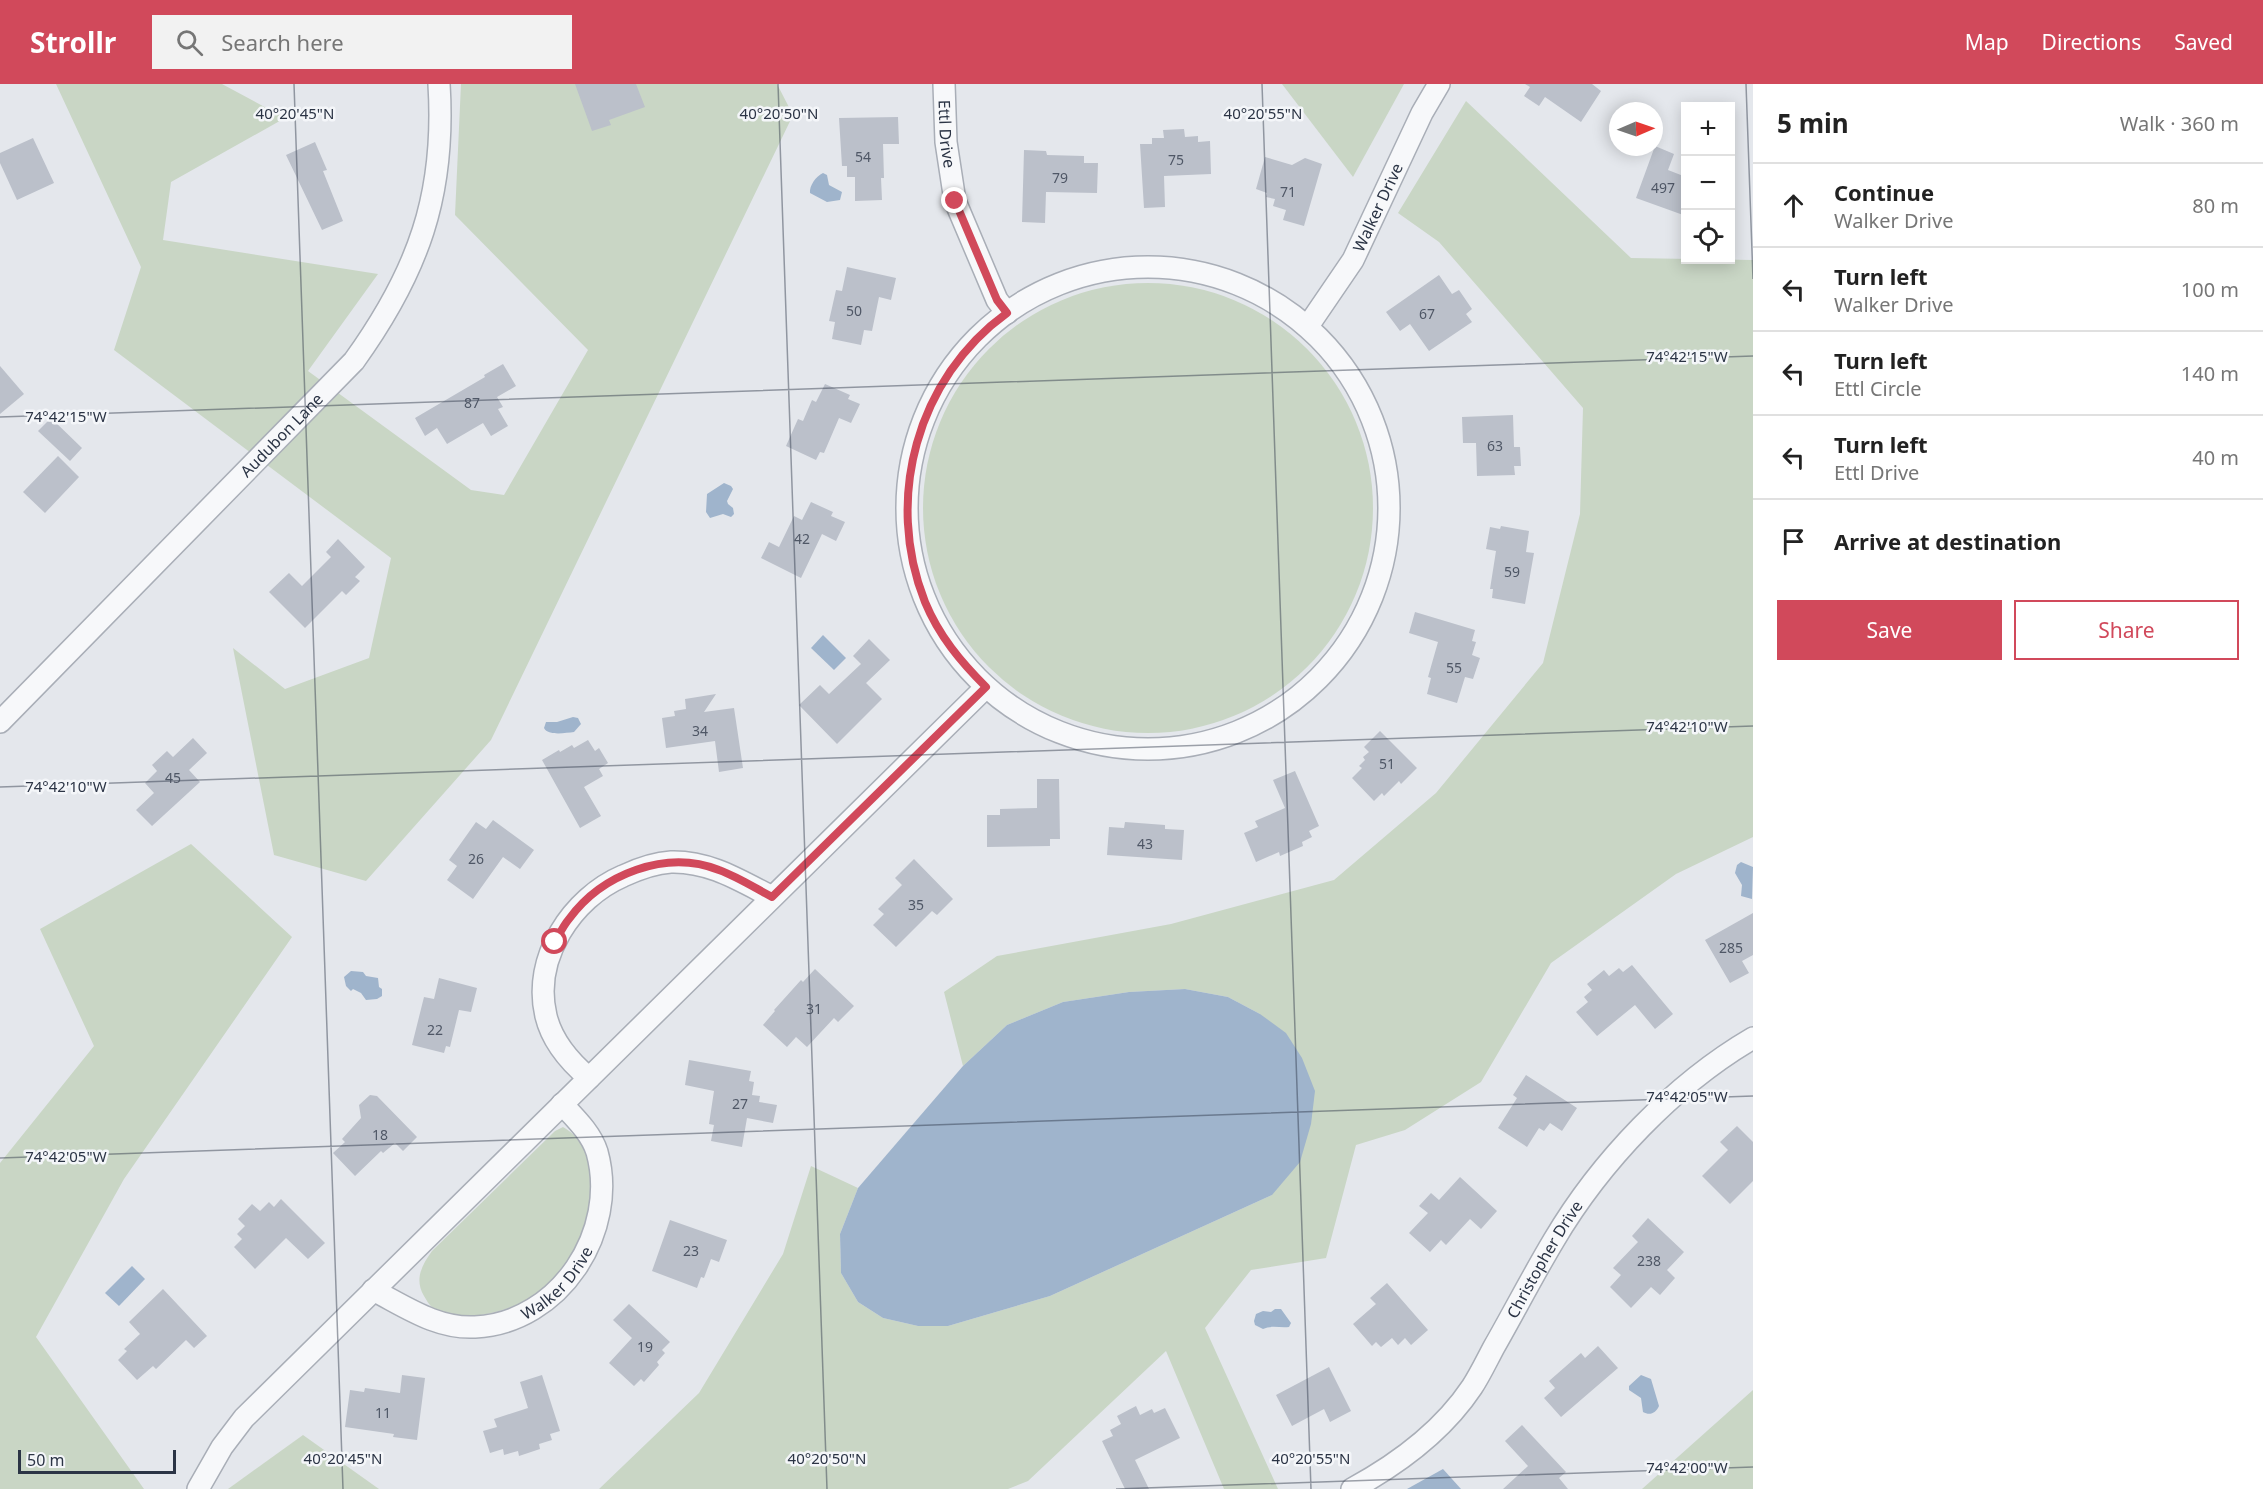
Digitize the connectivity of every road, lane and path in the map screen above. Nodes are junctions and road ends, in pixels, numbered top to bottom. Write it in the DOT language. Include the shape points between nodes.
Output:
graph roads {
  1 [pos="439,84"];
  2 [pos="944,84"];
  3 [pos="1439,84"];
  4 [pos="1007,313"];
  5 [pos="1308,326"];
  6 [pos="986,687"];
  7 [pos="0,722"];
  8 [pos="772,897"];
  9 [pos="1753,1038"];
  10 [pos="589,1078"];
  11 [pos="562,1104"];
  12 [pos="373,1290"];
  13 [pos="198,1489"];
  14 [pos="1352,1489"];
  1 -- 7 [label="street, Audubon Lane" via="439,152 430,205 404,281 381,322 354,361"];
  2 -- 4 [label="street, Ettl Drive" via="946,142 955,201 997,300"];
  3 -- 5 [label="street, Walker Drive" via="1353,260"];
  4 -- 5 [label="street" via="1067,281 1104,271 1171,268 1237,283 1268,297"];
  4 -- 6 [label="street" via="951,369 932,402 918,438 907,500 908,534 926,603 960,660"];
  5 -- 6 [label="street" via="1354,380 1383,450 1388,483 1389,517 1377,584 1342,651 1319,676 1262,720 1191,745 1153,749 1115,747 1078,738 1038,722"];
  6 -- 8 [label="street"];
  8 -- 10 [label="street"];
  8 -- 10 [label="street" via="720,870 695,863 669,862 643,867 589,896 569,918 555,942 543,994 546,1017 555,1039 575,1067"];
  9 -- 14 [label="street, Christopher Drive" via="1704,1072 1618,1152 1554,1239 1472,1388 1415,1448"];
  10 -- 11 [label="street"];
  11 -- 12 [label="street"];
  11 -- 12 [label="street, Walker Drive" via="589,1135 601,1177 596,1229 569,1278 524,1314 475,1327 428,1319"];
  12 -- 13 [label="street" via="244,1418"];
}
